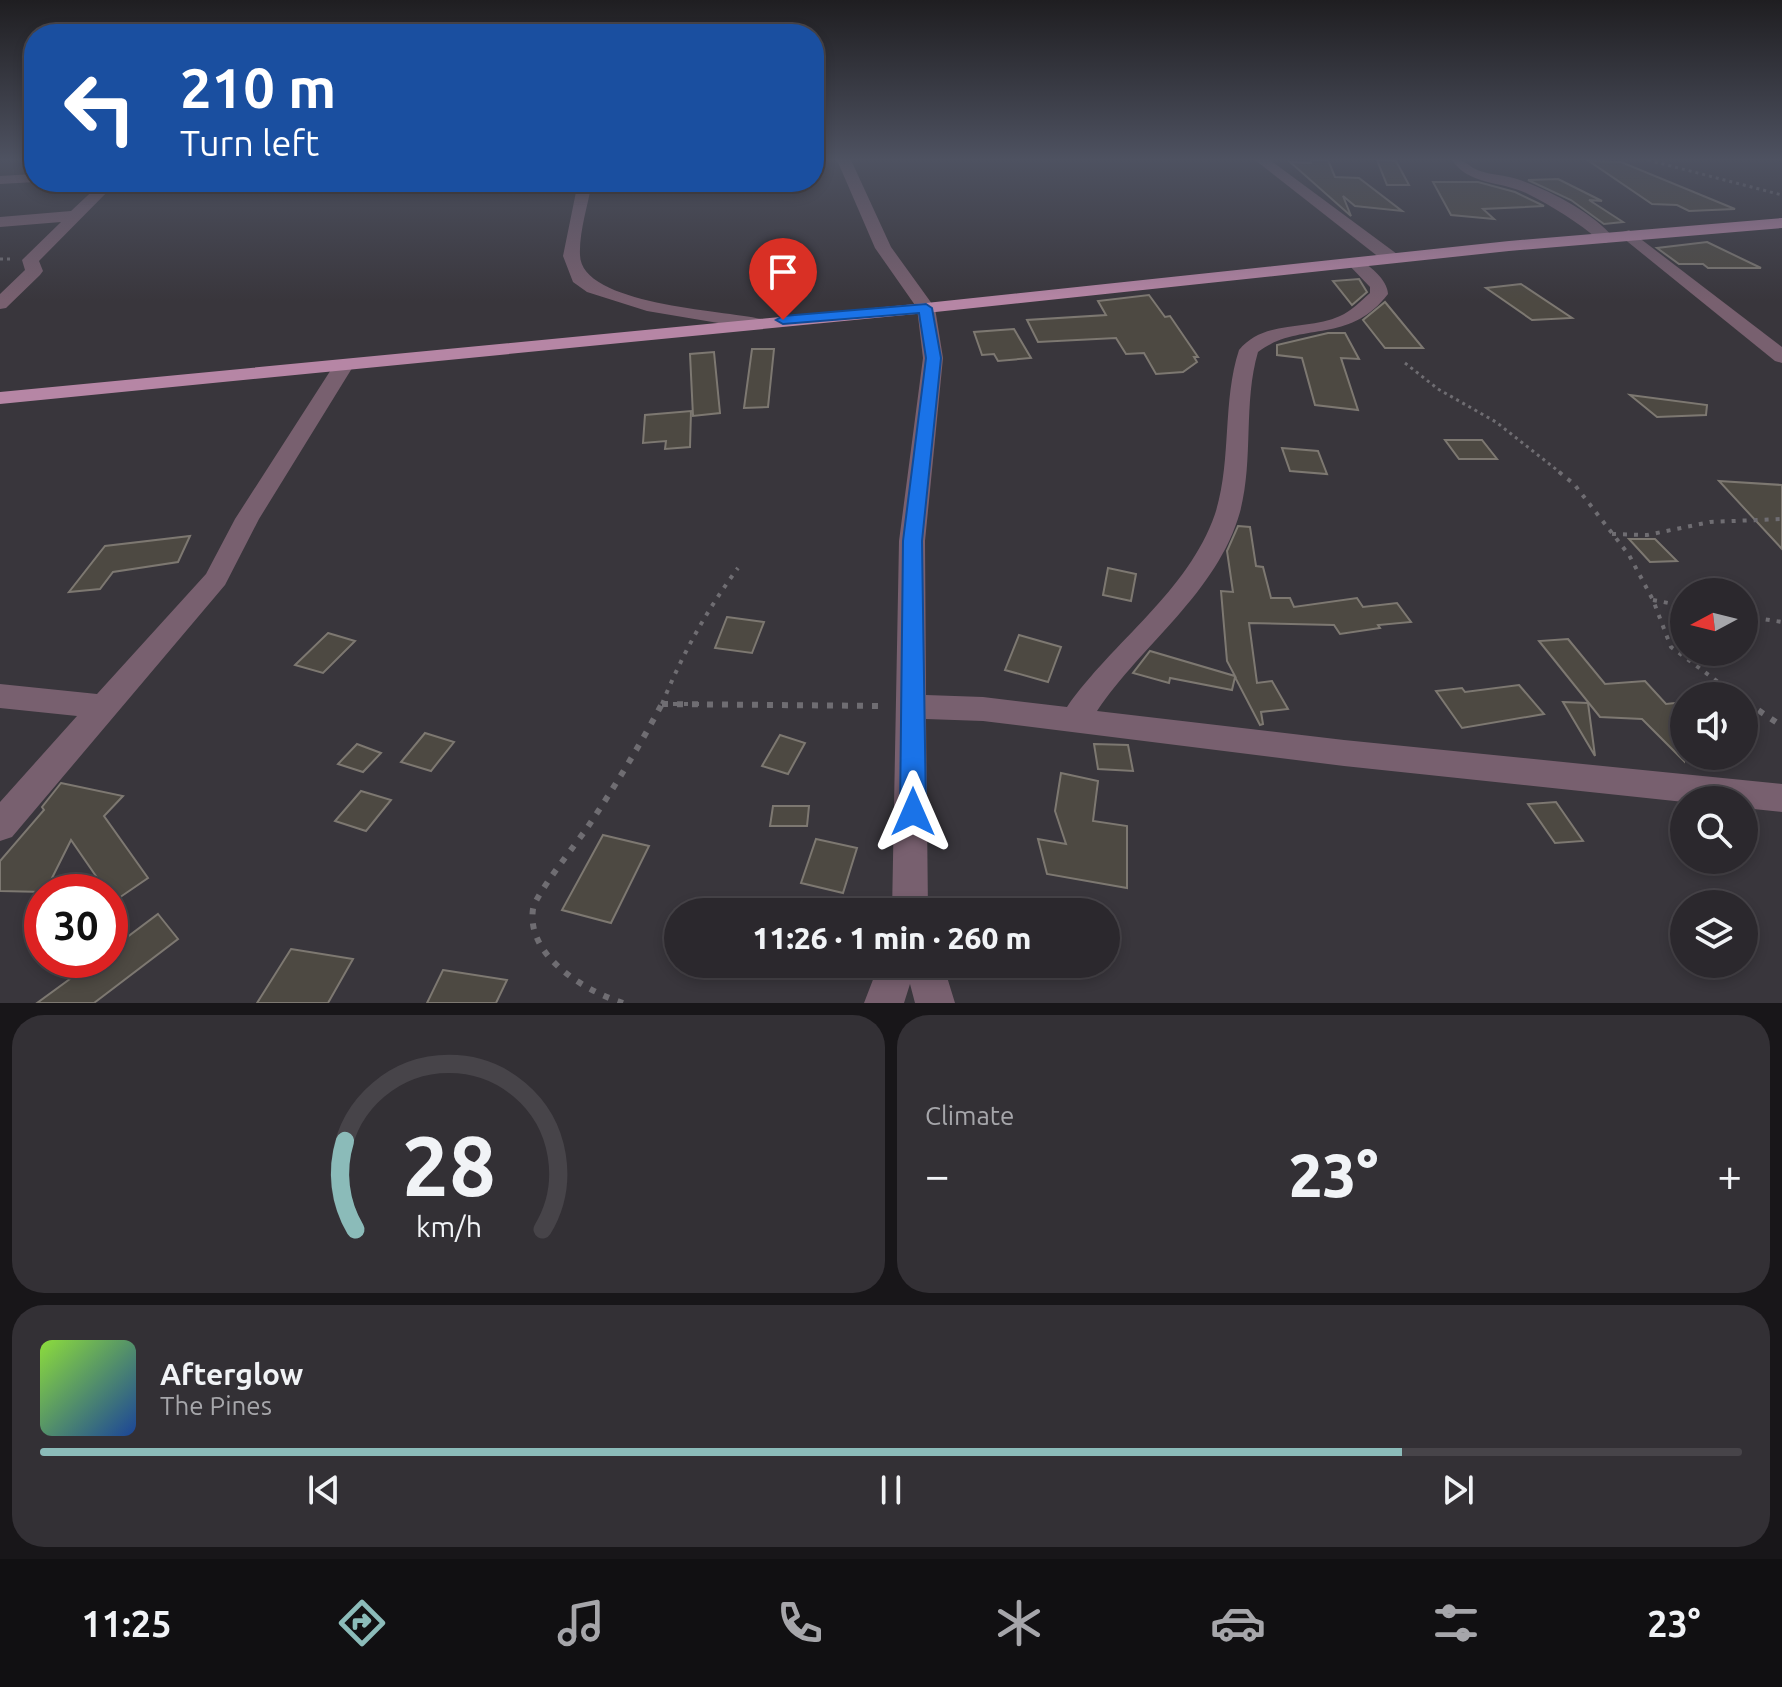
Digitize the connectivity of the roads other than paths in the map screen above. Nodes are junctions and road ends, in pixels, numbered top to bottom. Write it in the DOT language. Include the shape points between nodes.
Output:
graph roads {
  1 [pos="82,207"];
  2 [pos="580,207"];
  3 [pos="865,207"];
  4 [pos="1323,207"];
  5 [pos="1559,207"];
  6 [pos="72,216"];
  7 [pos="0,222"];
  8 [pos="1782,223"];
  9 [pos="1629,235"];
  10 [pos="1606,238"];
  11 [pos="1391,258"];
  12 [pos="1355,263"];
  13 [pos="0,304"];
  14 [pos="926,308"];
  15 [pos="754,323"];
  16 [pos="1782,357"];
  17 [pos="344,365"];
  18 [pos="0,398"];
  19 [pos="0,696"];
  20 [pos="102,707"];
  21 [pos="914,707"];
  22 [pos="1075,719"];
  23 [pos="1782,798"];
  24 [pos="0,826"];
  25 [pos="910,898"];
  26 [pos="893,978"];
  27 [pos="928,978"];
  28 [pos="884,1003"];
  29 [pos="935,1003"];
  1 -- 6 [label="street"];
  2 -- 15 [label="street" via="571,256 579,278 593,288 653,307"];
  3 -- 14 [label="street" via="883,248"];
  4 -- 11 [label="street"];
  5 -- 10 [label="street"];
  6 -- 7 [label="street"];
  6 -- 13 [label="street" via="30,260 34,271"];
  8 -- 9 [label="main road"];
  9 -- 10 [label="main road"];
  9 -- 16 [label="street"];
  10 -- 11 [label="main road"];
  11 -- 12 [label="main road"];
  12 -- 14 [label="main road"];
  12 -- 22 [label="street" via="1379,286 1379,294 1366,308 1344,321 1281,332 1249,350 1234,487 1207,561 1177,603 1109,672"];
  14 -- 15 [label="main road"];
  14 -- 21 [label="street" via="933,358 912,541"];
  15 -- 17 [label="main road"];
  17 -- 18 [label="main road"];
  17 -- 20 [label="street" via="247,519 216,579"];
  19 -- 20 [label="street"];
  20 -- 24 [label="street"];
  21 -- 22 [label="street"];
  21 -- 25 [label="street"];
  22 -- 23 [label="street"];
  26 -- 28 [label="street"];
  27 -- 29 [label="street"];
}
